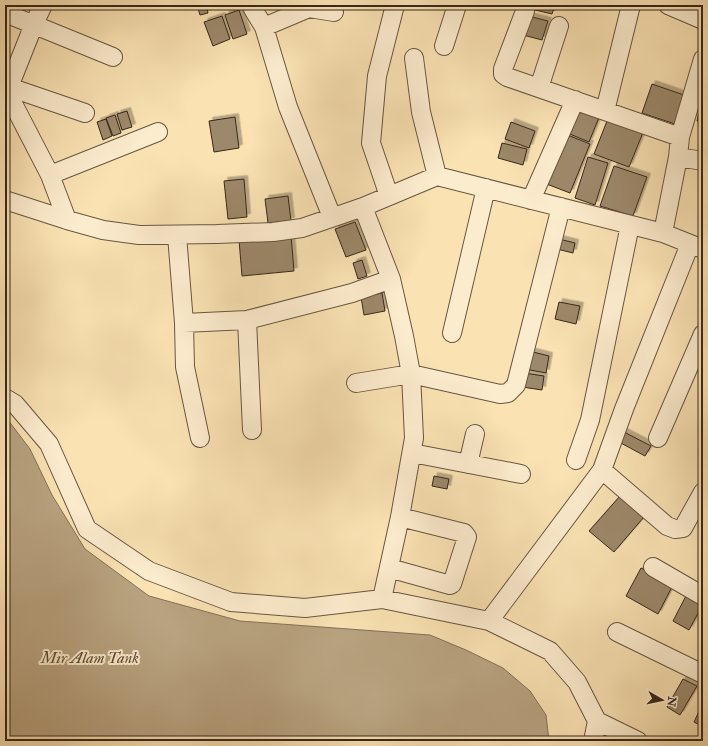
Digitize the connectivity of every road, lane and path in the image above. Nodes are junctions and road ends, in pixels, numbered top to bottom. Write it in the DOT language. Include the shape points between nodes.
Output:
graph roads {
  1 [pos="44,5"];
  2 [pos="253,5"];
  3 [pos="395,5"];
  4 [pos="457,5"];
  5 [pos="631,5"];
  6 [pos="668,5"];
  7 [pos="525,11"];
  8 [pos="334,12"];
  9 [pos="5,13"];
  10 [pos="703,20"];
  11 [pos="34,24"];
  12 [pos="559,26"];
  13 [pos="264,27"];
  14 [pos="444,46"];
  15 [pos="113,57"];
  16 [pos="414,58"];
  17 [pos="703,59"];
  18 [pos="539,88"];
  19 [pos="6,91"];
  20 [pos="697,98"];
  21 [pos="575,100"];
  22 [pos="605,110"];
  23 [pos="85,113"];
  24 [pos="158,132"];
  25 [pos="680,137"];
  26 [pos="678,157"];
  27 [pos="703,162"];
  28 [pos="50,175"];
  29 [pos="438,176"];
  30 [pos="486,188"];
  31 [pos="389,196"];
  32 [pos="5,200"];
  33 [pos="531,200"];
  34 [pos="363,207"];
  35 [pos="561,207"];
  36 [pos="332,217"];
  37 [pos="67,220"];
  38 [pos="630,225"];
  39 [pos="663,233"];
  40 [pos="177,235"];
  41 [pos="696,246"];
  42 [pos="391,279"];
  43 [pos="247,320"];
  44 [pos="184,323"];
  45 [pos="452,333"];
  46 [pos="703,334"];
  47 [pos="411,374"];
  48 [pos="356,383"];
  49 [pos="5,398"];
  50 [pos="252,430"];
  51 [pos="474,434"];
  52 [pos="200,438"];
  53 [pos="658,438"];
  54 [pos="412,453"];
  55 [pos="576,460"];
  56 [pos="468,464"];
  57 [pos="602,470"];
  58 [pos="521,474"];
  59 [pos="700,503"];
  60 [pos="400,517"];
  61 [pos="653,567"];
  62 [pos="389,568"];
  63 [pos="703,596"];
  64 [pos="382,599"];
  65 [pos="489,621"];
  66 [pos="617,632"];
  67 [pos="703,674"];
  68 [pos="597,721"];
  69 [pos="593,741"];
  70 [pos="638,741"];
  1 -- 11 [label="street"];
  2 -- 13 [label="street"];
  3 -- 31 [label="street" via="377,76 371,143"];
  4 -- 14 [label="street"];
  5 -- 22 [label="street"];
  6 -- 10 [label="street"];
  7 -- 18 [label="street" via="503,74"];
  8 -- 13 [label="street" via="309,8"];
  9 -- 11 [label="street"];
  11 -- 15 [label="street"];
  11 -- 19 [label="street"];
  12 -- 18 [label="street"];
  13 -- 36 [label="street" via="288,107"];
  16 -- 29 [label="street" via="420,112"];
  17 -- 20 [label="street"];
  18 -- 21 [label="street"];
  19 -- 23 [label="street"];
  19 -- 28 [label="street"];
  20 -- 25 [label="street"];
  21 -- 22 [label="street"];
  21 -- 33 [label="street"];
  22 -- 25 [label="street"];
  24 -- 28 [label="street"];
  25 -- 26 [label="street"];
  26 -- 27 [label="street"];
  26 -- 39 [label="street"];
  28 -- 37 [label="street"];
  29 -- 30 [label="street"];
  29 -- 31 [label="street"];
  30 -- 33 [label="street"];
  30 -- 45 [label="street"];
  31 -- 34 [label="street"];
  32 -- 37 [label="street"];
  33 -- 35 [label="street"];
  34 -- 36 [label="street"];
  34 -- 42 [label="street"];
  35 -- 38 [label="street"];
  35 -- 47 [label="street" via="516,385 508,393 500,394"];
  36 -- 40 [label="street" via="302,228 273,232"];
  37 -- 40 [label="street" via="103,230 139,235"];
  38 -- 39 [label="street"];
  38 -- 55 [label="street" via="590,420"];
  39 -- 41 [label="street"];
  40 -- 44 [label="street"];
  41 -- 57 [label="street" via="624,409"];
  42 -- 43 [label="street" via="352,293"];
  42 -- 47 [label="street"];
  43 -- 44 [label="street"];
  43 -- 50 [label="street"];
  44 -- 52 [label="street" via="185,367"];
  46 -- 53 [label="street"];
  47 -- 48 [label="street"];
  47 -- 54 [label="street" via="414,438"];
  49 -- 64 [label="street" via="15,404 49,444 87,529 148,571 231,602 306,608"];
  51 -- 56 [label="street"];
  54 -- 56 [label="street"];
  54 -- 60 [label="street"];
  56 -- 58 [label="street"];
  57 -- 59 [label="street" via="667,526 683,528"];
  57 -- 65 [label="street"];
  60 -- 62 [label="street"];
  60 -- 62 [label="street" via="464,533 467,537 450,585"];
  61 -- 63 [label="street"];
  62 -- 64 [label="street"];
  64 -- 65 [label="street"];
  65 -- 68 [label="street" via="550,651 577,682"];
  66 -- 67 [label="street"];
  68 -- 69 [label="street"];
  68 -- 70 [label="street"];
}
